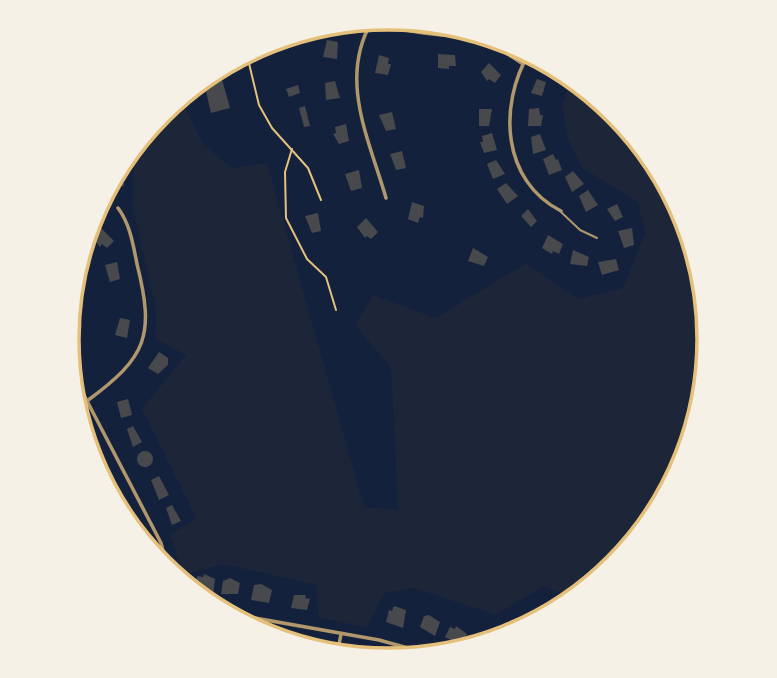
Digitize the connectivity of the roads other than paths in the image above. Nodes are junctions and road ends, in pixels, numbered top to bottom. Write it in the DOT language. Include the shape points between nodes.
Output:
graph roads {
  1 [pos="368,30"];
  2 [pos="406,30"];
  3 [pos="450,36"];
  4 [pos="501,51"];
  5 [pos="523,64"];
  6 [pos="386,198"];
  7 [pos="118,208"];
  8 [pos="561,211"];
  9 [pos="597,238"];
  10 [pos="85,396"];
  11 [pos="87,401"];
  12 [pos="163,550"];
  13 [pos="257,619"];
  14 [pos="341,634"];
  15 [pos="339,644"];
  16 [pos="408,648"];
  1 -- 6 [label="street" via="356,60 355,93"];
  2 -- 3 [label="street"];
  4 -- 5 [label="street"];
  5 -- 8 [label="street" via="513,83 508,121 514,152 534,194"];
  7 -- 11 [label="street" via="127,219 147,320 135,359 122,376"];
  8 -- 9 [label="lane" via="580,230"];
  10 -- 11 [label="street"];
  11 -- 12 [label="street"];
  13 -- 14 [label="street"];
  14 -- 15 [label="street"];
  14 -- 16 [label="street"];
}
